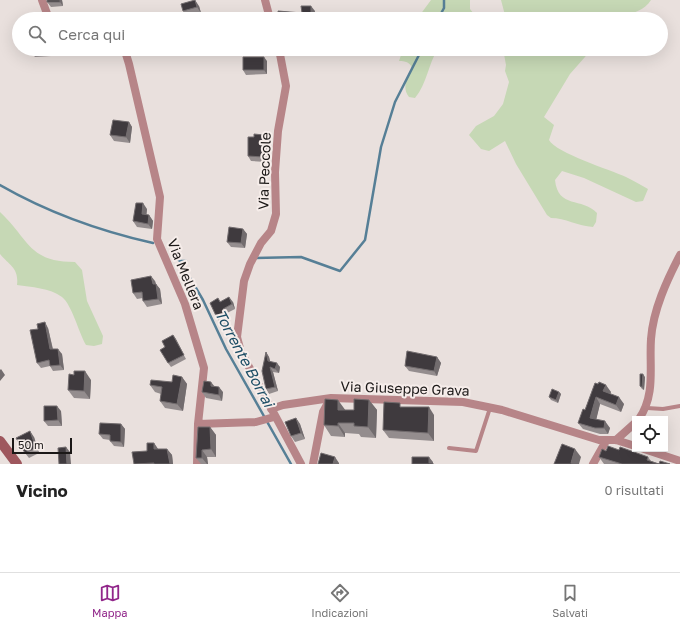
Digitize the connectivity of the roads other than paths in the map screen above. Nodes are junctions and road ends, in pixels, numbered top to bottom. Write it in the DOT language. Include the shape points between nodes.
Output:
graph roads {
  1 [pos="42,0"];
  2 [pos="265,0"];
  3 [pos="46,12"];
  4 [pos="268,12"];
  5 [pos="127,56"];
  6 [pos="280,56"];
  7 [pos="680,255"];
  8 [pos="331,398"];
  9 [pos="680,406"];
  10 [pos="490,408"];
  11 [pos="646,408"];
  12 [pos="271,409"];
  13 [pos="641,416"];
  14 [pos="272,418"];
  15 [pos="198,424"];
  16 [pos="632,426"];
  17 [pos="616,440"];
  18 [pos="0,441"];
  19 [pos="606,441"];
  20 [pos="632,445"];
  21 [pos="449,448"];
  22 [pos="653,452"];
  23 [pos="680,461"];
  24 [pos="17,464"];
  25 [pos="197,464"];
  26 [pos="300,464"];
  27 [pos="313,464"];
  28 [pos="593,464"];
  1 -- 3 [label="street"];
  2 -- 4 [label="street"];
  5 -- 15 [label="street, Via Mellera" via="160,197 157,238 185,304 204,368"];
  6 -- 12 [label="street, Via Peccole" via="286,86 278,131 275,172 276,214 271,232 261,243 246,275 237,337 241,352"];
  7 -- 11 [label="street" via="662,295 654,322 651,338 652,378"];
  8 -- 10 [label="street, Via Giuseppe Grava" via="463,402"];
  8 -- 12 [label="street, Via Giuseppe Grava"];
  8 -- 27 [label="street" via="323,412"];
  9 -- 11 [label="lane"];
  10 -- 19 [label="street, Via Giuseppe Grava"];
  10 -- 21 [label="lane" via="476,451"];
  11 -- 13 [label="street"];
  12 -- 14 [label="street, Via Peccole"];
  14 -- 15 [label="street" via="256,422"];
  14 -- 26 [label="street, Via Peccole"];
  15 -- 25 [label="street, Via Mellera"];
  16 -- 17 [label="street"];
  17 -- 19 [label="street, Via Giuseppe Grava"];
  17 -- 20 [label="street"];
  18 -- 24 [label="main road"];
  19 -- 28 [label="street"];
  22 -- 23 [label="street"];
}
